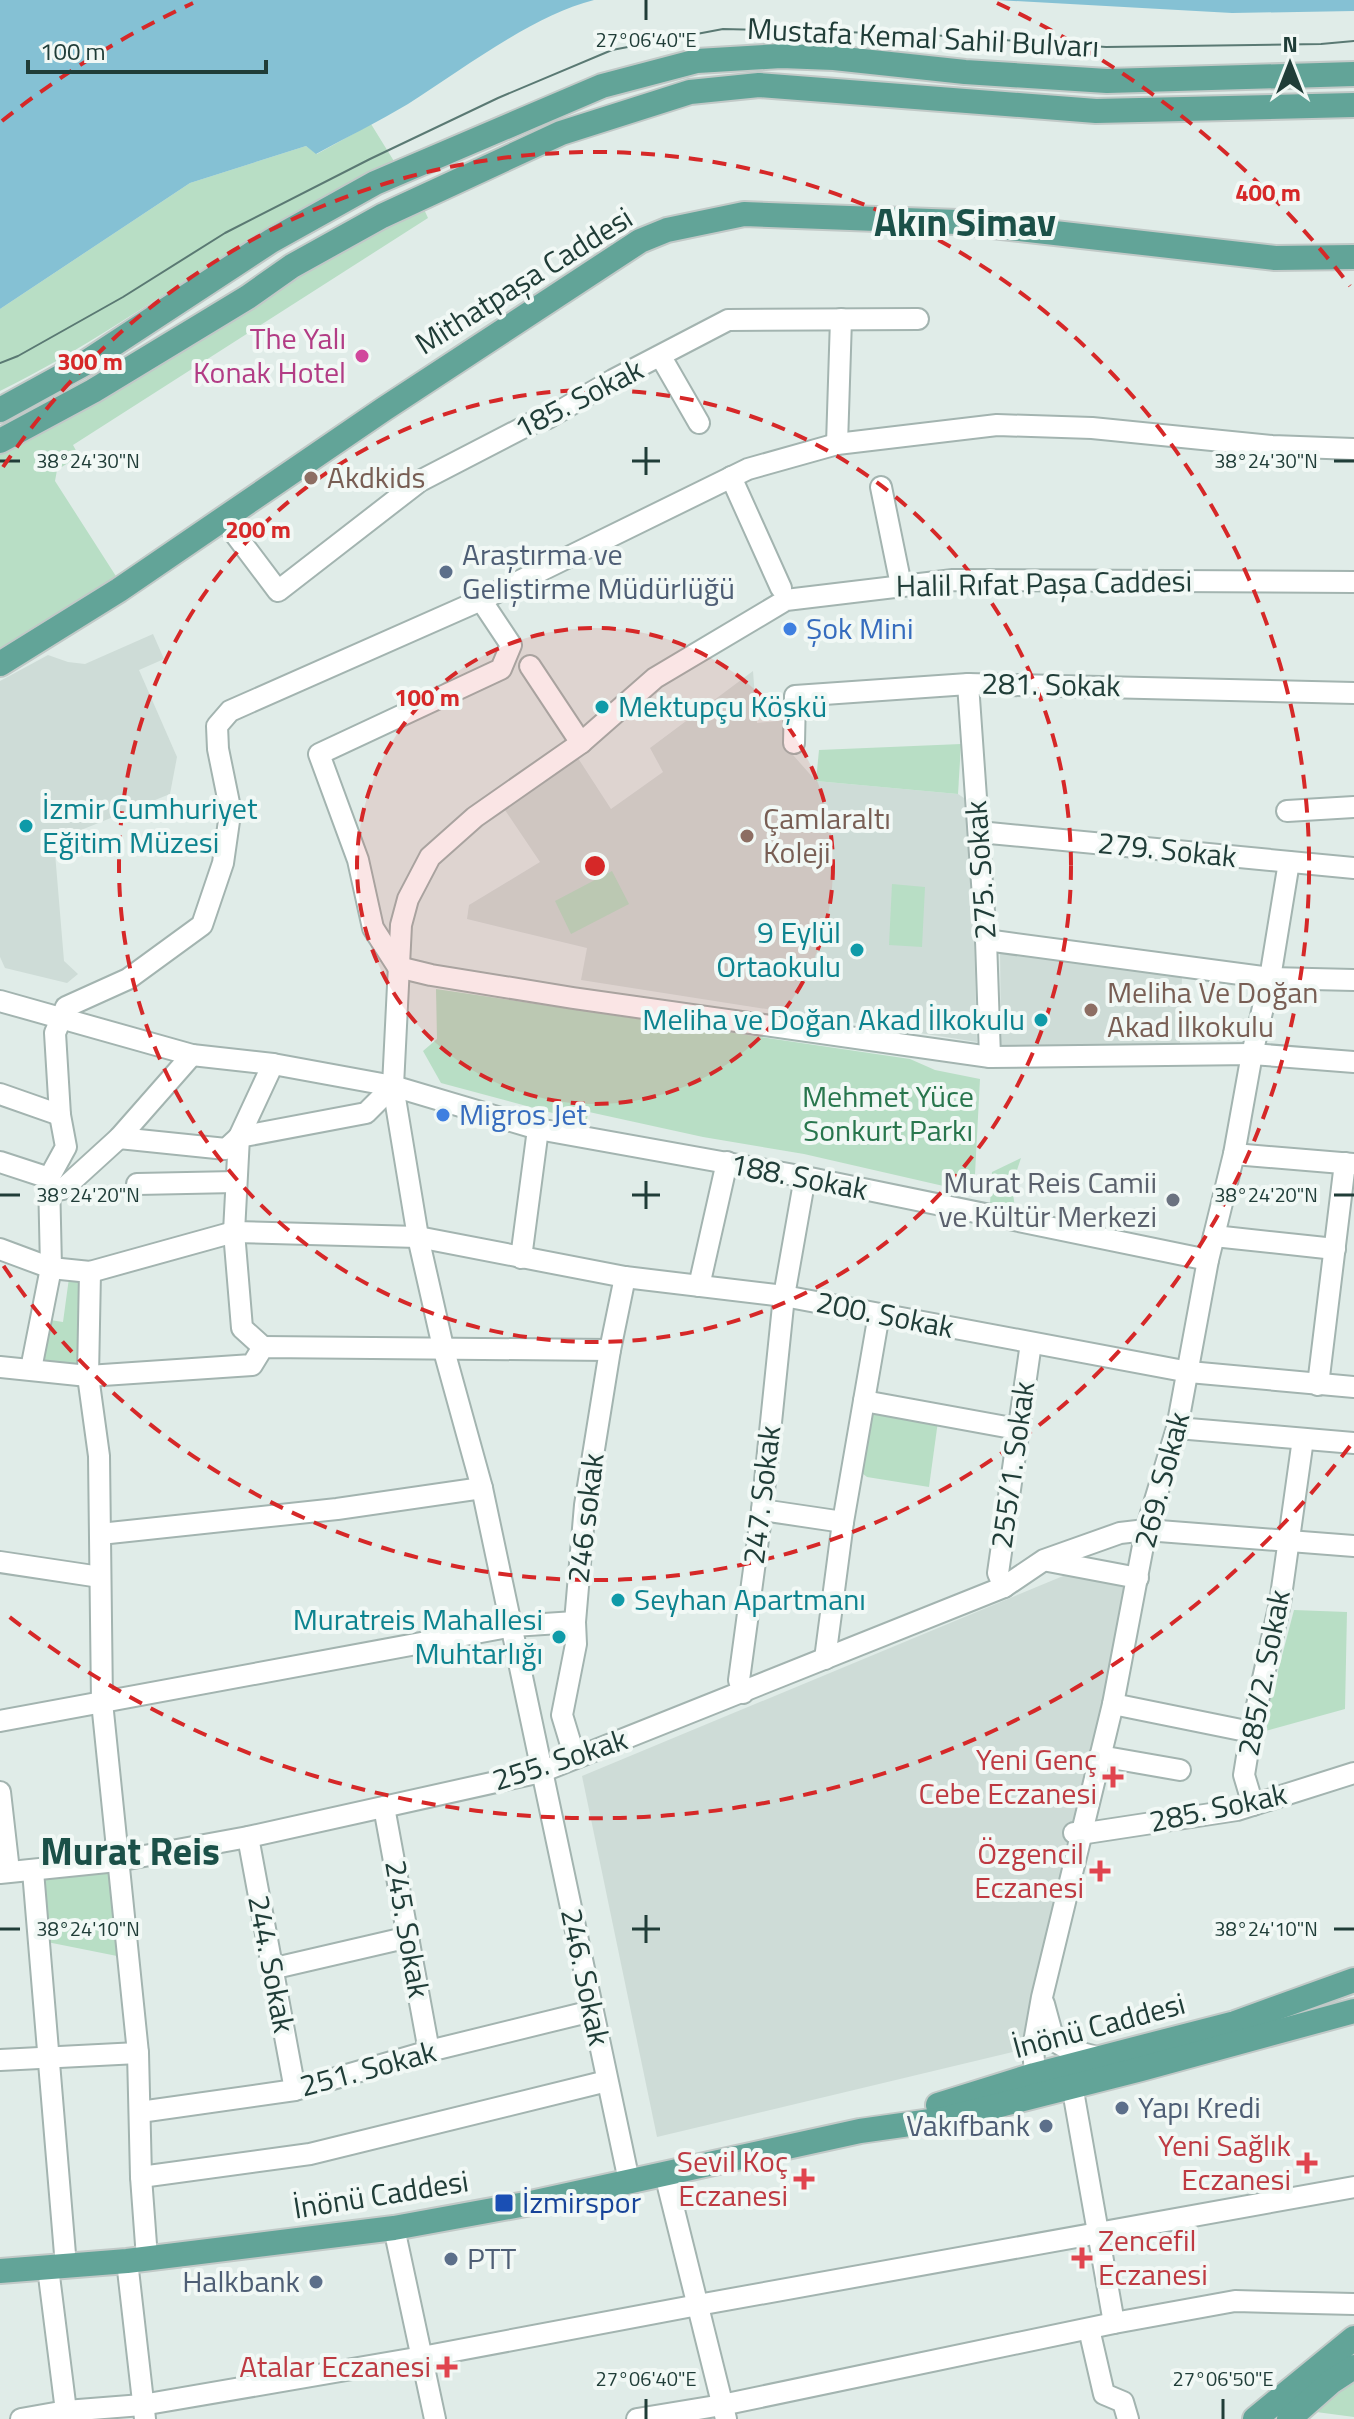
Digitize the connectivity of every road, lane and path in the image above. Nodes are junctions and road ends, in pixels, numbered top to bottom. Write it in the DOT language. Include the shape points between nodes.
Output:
graph roads {
  1 [pos="1354,74"];
  2 [pos="1354,105"];
  3 [pos="1354,257"];
  4 [pos="841,319"];
  5 [pos="918,319"];
  6 [pos="661,357"];
  7 [pos="0,410"];
  8 [pos="699,423"];
  9 [pos="0,441"];
  10 [pos="837,444"];
  11 [pos="1354,449"];
  12 [pos="731,477"];
  13 [pos="881,487"];
  14 [pos="223,518"];
  15 [pos="1354,582"];
  16 [pos="901,585"];
  17 [pos="781,588"];
  18 [pos="481,600"];
  19 [pos="0,664"];
  20 [pos="530,666"];
  21 [pos="968,684"];
  22 [pos="1354,693"];
  23 [pos="581,743"];
  24 [pos="794,743"];
  25 [pos="1354,807"];
  26 [pos="1287,811"];
  27 [pos="979,832"];
  28 [pos="1289,862"];
  29 [pos="1354,868"];
  30 [pos="986,940"];
  31 [pos="398,967"];
  32 [pos="1270,978"];
  33 [pos="1354,980"];
  34 [pos="0,990"];
  35 [pos="0,1001"];
  36 [pos="63,1014"];
  37 [pos="1252,1054"];
  38 [pos="192,1055"];
  39 [pos="990,1057"];
  40 [pos="1354,1062"];
  41 [pos="273,1064"];
  42 [pos="393,1086"];
  43 [pos="0,1094"];
  44 [pos="60,1115"];
  45 [pos="538,1129"];
  46 [pos="239,1137"];
  47 [pos="119,1138"];
  48 [pos="1234,1154"];
  49 [pos="0,1162"];
  50 [pos="727,1162"];
  51 [pos="1350,1164"];
  52 [pos="805,1177"];
  53 [pos="236,1182"];
  54 [pos="137,1184"];
  55 [pos="49,1185"];
  56 [pos="234,1232"];
  57 [pos="1214,1236"];
  58 [pos="418,1237"];
  59 [pos="0,1249"];
  60 [pos="1335,1249"];
  61 [pos="521,1258"];
  62 [pos="1208,1260"];
  63 [pos="51,1268"];
  64 [pos="90,1272"];
  65 [pos="625,1277"];
  66 [pos="699,1286"];
  67 [pos="784,1296"];
  68 [pos="879,1314"];
  69 [pos="1031,1343"];
  70 [pos="263,1347"];
  71 [pos="443,1347"];
  72 [pos="610,1350"];
  73 [pos="0,1369"];
  74 [pos="31,1369"];
  75 [pos="1189,1372"];
  76 [pos="88,1376"];
  77 [pos="1318,1385"];
  78 [pos="1354,1387"];
  79 [pos="864,1401"];
  80 [pos="1177,1428"];
  81 [pos="1017,1429"];
  82 [pos="1303,1439"];
  83 [pos="1354,1443"];
  84 [pos="482,1488"];
  85 [pos="762,1510"];
  86 [pos="843,1522"];
  87 [pos="1146,1530"];
  88 [pos="100,1534"];
  89 [pos="1288,1539"];
  90 [pos="1354,1546"];
  91 [pos="1044,1560"];
  92 [pos="0,1562"];
  93 [pos="100,1577"];
  94 [pos="1138,1578"];
  95 [pos="1004,1587"];
  96 [pos="575,1622"];
  97 [pos="513,1626"];
  98 [pos="825,1659"];
  99 [pos="743,1693"];
  100 [pos="102,1702"];
  101 [pos="1113,1704"];
  102 [pos="0,1721"];
  103 [pos="1251,1732"];
  104 [pos="1100,1756"];
  105 [pos="575,1758"];
  106 [pos="1180,1770"];
  107 [pos="541,1772"];
  108 [pos="1354,1773"];
  109 [pos="0,1792"];
  110 [pos="1253,1805"];
  111 [pos="384,1807"];
  112 [pos="1077,1834"];
  113 [pos="248,1837"];
  114 [pos="117,1861"];
  115 [pos="33,1871"];
  116 [pos="5,1872"];
  117 [pos="409,1937"];
  118 [pos="271,1969"];
  119 [pos="1354,1980"];
  120 [pos="1042,1997"];
  121 [pos="592,2011"];
  122 [pos="1354,2011"];
  123 [pos="429,2051"];
  124 [pos="138,2053"];
  125 [pos="50,2058"];
  126 [pos="1101,2058"];
  127 [pos="0,2060"];
  128 [pos="607,2081"];
  129 [pos="1036,2085"];
  130 [pos="1072,2085"];
  131 [pos="295,2090"];
  132 [pos="140,2112"];
  133 [pos="665,2174"];
  134 [pos="141,2177"];
  135 [pos="629,2181"];
  136 [pos="1354,2187"];
  137 [pos="394,2228"];
  138 [pos="1099,2233"];
  139 [pos="137,2259"];
  140 [pos="57,2267"];
  141 [pos="0,2271"];
  142 [pos="1354,2304"];
  143 [pos="698,2305"];
  144 [pos="1114,2323"];
  145 [pos="1089,2329"];
  146 [pos="1354,2338"];
  147 [pos="422,2357"];
  148 [pos="1354,2367"];
  149 [pos="66,2411"];
  150 [pos="144,2412"];
  151 [pos="724,2412"];
  152 [pos="1298,2418"];
  153 [pos="21,2419"];
  154 [pos="435,2419"];
  155 [pos="637,2419"];
  156 [pos="1128,2419"];
  157 [pos="1255,2419"];
  1 -- 7 [label="main road, Mustafa Kemal Sahil Bulvarı" via="1107,81 807,57 697,61 602,86 375,183 271,241 82,365"];
  2 -- 9 [label="main road, Mustafa Kemal Sahil Bulvarı" via="1096,111 759,85 690,92 561,133 382,216 93,391"];
  3 -- 14 [label="main road, Mithatpaşa Caddesi" via="1275,258 958,222 744,214 667,230 640,241"];
  4 -- 5 [label="street, 185. Sokak"];
  4 -- 6 [label="street, 185. Sokak" via="728,320"];
  4 -- 10 [label="street"];
  6 -- 8 [label="street"];
  6 -- 14 [label="street, 185. Sokak" via="420,481 278,591"];
  10 -- 11 [label="street" via="997,425"];
  10 -- 12 [label="street"];
  12 -- 17 [label="street"];
  12 -- 18 [label="street"];
  13 -- 16 [label="street"];
  14 -- 19 [label="main road, Mithatpaşa Caddesi"];
  15 -- 16 [label="street, Halil Rıfat Paşa Caddesi" via="953,580"];
  16 -- 23 [label="street, Halil Rıfat Paşa Caddesi" via="786,600 655,678"];
  18 -- 31 [label="street" via="511,645 501,669 319,754 358,860 373,928"];
  18 -- 36 [label="street" via="230,711 217,726 229,821 223,863 202,925 128,979"];
  20 -- 23 [label="street"];
  21 -- 22 [label="street, 281. Sokak"];
  21 -- 24 [label="street, 281. Sokak" via="795,696"];
  21 -- 27 [label="street, 275. Sokak"];
  23 -- 31 [label="street, Halil Rıfat Paşa Caddesi" via="475,817 430,857 408,899"];
  25 -- 26 [label="street"];
  27 -- 28 [label="street, 279. Sokak"];
  27 -- 30 [label="street, 275. Sokak"];
  28 -- 29 [label="street, 279. Sokak"];
  28 -- 32 [label="street, 269. Sokak"];
  30 -- 32 [label="street"];
  30 -- 39 [label="street, 275. Sokak"];
  31 -- 39 [label="street" via="573,998"];
  31 -- 42 [label="street, Halil Rıfat Paşa Caddesi"];
  32 -- 33 [label="street"];
  32 -- 37 [label="street, 269. Sokak"];
  34 -- 36 [label="street"];
  35 -- 36 [label="street"];
  36 -- 38 [label="street, 188. Sokak"];
  36 -- 44 [label="street" via="55,1033"];
  37 -- 39 [label="street"];
  37 -- 40 [label="street"];
  37 -- 48 [label="street, 269. Sokak"];
  38 -- 41 [label="street, 188. Sokak"];
  38 -- 47 [label="street"];
  41 -- 42 [label="street, 188. Sokak"];
  41 -- 46 [label="street"];
  42 -- 45 [label="street, 188. Sokak"];
  42 -- 46 [label="street" via="366,1113"];
  42 -- 58 [label="street, Halil Rıfat Paşa Caddesi"];
  43 -- 44 [label="street"];
  44 -- 55 [label="street" via="66,1147"];
  45 -- 50 [label="street, 188. Sokak"];
  45 -- 61 [label="street"];
  46 -- 47 [label="street" via="226,1149"];
  46 -- 53 [label="street"];
  47 -- 55 [label="street" via="63,1189"];
  48 -- 51 [label="street"];
  48 -- 57 [label="street, 269. Sokak"];
  49 -- 55 [label="street"];
  50 -- 52 [label="street, 188. Sokak"];
  50 -- 66 [label="street"];
  51 -- 60 [label="street"];
  52 -- 62 [label="street, 188. Sokak"];
  52 -- 67 [label="street, 247. Sokak"];
  53 -- 54 [label="street"];
  53 -- 56 [label="street"];
  55 -- 63 [label="street"];
  56 -- 58 [label="street, 200. Sokak"];
  56 -- 64 [label="street, 200. Sokak"];
  56 -- 70 [label="street" via="242,1328"];
  57 -- 60 [label="street"];
  57 -- 62 [label="street, 269. Sokak"];
  58 -- 61 [label="street, 200. Sokak"];
  58 -- 71 [label="street, Halil Rıfat Paşa Caddesi"];
  59 -- 63 [label="street"];
  60 -- 77 [label="street"];
  61 -- 65 [label="street, 200. Sokak"];
  62 -- 75 [label="street, 269. Sokak"];
  63 -- 64 [label="street"];
  63 -- 74 [label="street"];
  64 -- 76 [label="street"];
  65 -- 66 [label="street, 200. Sokak"];
  65 -- 72 [label="street, 246 sokak"];
  66 -- 67 [label="street, 200. Sokak"];
  67 -- 68 [label="street, 200. Sokak"];
  67 -- 85 [label="street, 247. Sokak"];
  68 -- 69 [label="street, 200. Sokak"];
  68 -- 79 [label="street"];
  69 -- 75 [label="street, 200. Sokak"];
  69 -- 81 [label="street, 255/1. Sokak"];
  70 -- 71 [label="street"];
  70 -- 76 [label="street" via="252,1365"];
  71 -- 72 [label="street"];
  71 -- 84 [label="street, Halil Rıfat Paşa Caddesi"];
  72 -- 96 [label="street, 246 sokak" via="585,1505"];
  73 -- 74 [label="street"];
  74 -- 76 [label="street"];
  75 -- 77 [label="street, 200. Sokak"];
  75 -- 80 [label="street, 269. Sokak"];
  76 -- 88 [label="street" via="99,1456"];
  77 -- 78 [label="street, 200. Sokak"];
  79 -- 81 [label="street"];
  79 -- 86 [label="street"];
  80 -- 82 [label="street"];
  80 -- 87 [label="street, 269. Sokak"];
  81 -- 95 [label="street, 255/1. Sokak" via="998,1573"];
  82 -- 83 [label="street"];
  82 -- 89 [label="street, 285/2. Sokak"];
  84 -- 88 [label="street"];
  84 -- 97 [label="street, 246. Sokak"];
  85 -- 86 [label="street"];
  85 -- 99 [label="street, 247. Sokak" via="739,1680"];
  86 -- 98 [label="street"];
  87 -- 89 [label="street"];
  87 -- 91 [label="street, 255. Sokak" via="1120,1533"];
  87 -- 94 [label="street, 269. Sokak"];
  88 -- 93 [label="street"];
  89 -- 90 [label="street"];
  89 -- 103 [label="street, 285/2. Sokak" via="1280,1603"];
  91 -- 94 [label="street"];
  91 -- 95 [label="street, 255. Sokak"];
  92 -- 93 [label="street"];
  93 -- 100 [label="street"];
  94 -- 101 [label="street, 269. Sokak"];
  95 -- 98 [label="street, 255. Sokak"];
  96 -- 97 [label="street"];
  96 -- 105 [label="street, 246 sokak" via="576,1644 562,1715"];
  97 -- 100 [label="street"];
  97 -- 107 [label="street, 246. Sokak"];
  98 -- 99 [label="street, 255. Sokak"];
  99 -- 105 [label="street, 255. Sokak"];
  100 -- 102 [label="street"];
  100 -- 114 [label="street"];
  101 -- 103 [label="street"];
  101 -- 104 [label="street, 269. Sokak"];
  103 -- 110 [label="street, 285/2. Sokak" via="1244,1775"];
  104 -- 106 [label="street"];
  104 -- 112 [label="street, 269. Sokak"];
  105 -- 107 [label="street, 255. Sokak"];
  107 -- 111 [label="street, 255. Sokak"];
  107 -- 121 [label="street, 246. Sokak"];
  108 -- 110 [label="street, 285. Sokak"];
  109 -- 116 [label="street"];
  110 -- 112 [label="street, 285. Sokak"];
  111 -- 113 [label="street, 255. Sokak"];
  111 -- 117 [label="street, 245. Sokak"];
  112 -- 120 [label="street, 269. Sokak"];
  113 -- 114 [label="street, 255. Sokak"];
  113 -- 118 [label="street, 244. Sokak"];
  114 -- 115 [label="street, 255. Sokak"];
  114 -- 124 [label="street"];
  115 -- 116 [label="street, 255. Sokak"];
  115 -- 125 [label="street"];
  117 -- 118 [label="street"];
  117 -- 123 [label="street, 245. Sokak"];
  118 -- 131 [label="street, 244. Sokak"];
  119 -- 126 [label="main road, İnönü Caddesi" via="1235,2023"];
  120 -- 126 [label="street" via="1054,2041"];
  120 -- 129 [label="street, 269. Sokak" via="1033,2048"];
  121 -- 123 [label="street, 251. Sokak"];
  121 -- 128 [label="street, 246. Sokak"];
  122 -- 130 [label="main road, İnönü Caddesi"];
  123 -- 131 [label="street, 251. Sokak"];
  124 -- 125 [label="street"];
  124 -- 132 [label="street"];
  125 -- 127 [label="street"];
  125 -- 140 [label="street"];
  126 -- 129 [label="main road, İnönü Caddesi"];
  128 -- 134 [label="street" via="310,2154"];
  128 -- 135 [label="street, 246. Sokak"];
  129 -- 130 [label="main road, İnönü Caddesi"];
  129 -- 133 [label="main road, İnönü Caddesi"];
  130 -- 138 [label="street"];
  131 -- 132 [label="street, 251. Sokak"];
  132 -- 134 [label="street"];
  133 -- 135 [label="main road, İnönü Caddesi"];
  133 -- 143 [label="street"];
  134 -- 139 [label="street"];
  135 -- 137 [label="main road, İnönü Caddesi"];
  136 -- 138 [label="street"];
  137 -- 139 [label="main road, İnönü Caddesi"];
  137 -- 147 [label="street"];
  138 -- 143 [label="street"];
  138 -- 144 [label="street"];
  139 -- 140 [label="main road, İnönü Caddesi"];
  139 -- 150 [label="street"];
  140 -- 141 [label="main road, İnönü Caddesi"];
  140 -- 149 [label="street"];
  142 -- 144 [label="street" via="1235,2301"];
  143 -- 147 [label="street"];
  143 -- 151 [label="street"];
  144 -- 145 [label="street"];
  145 -- 151 [label="street"];
  145 -- 156 [label="street" via="1104,2394 1123,2402"];
  146 -- 157 [label="main road"];
  147 -- 150 [label="street"];
  147 -- 154 [label="street"];
  148 -- 152 [label="main road" via="1331,2382"];
  149 -- 150 [label="street"];
  149 -- 153 [label="street"];
  151 -- 155 [label="street"];
}
